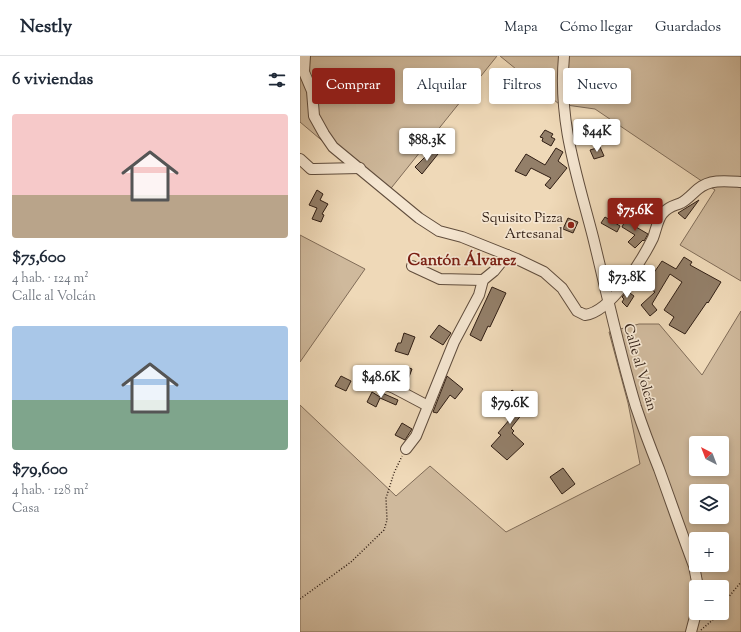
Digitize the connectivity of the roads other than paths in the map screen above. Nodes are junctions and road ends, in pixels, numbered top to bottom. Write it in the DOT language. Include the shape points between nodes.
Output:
graph roads {
  1 [pos="305,56"];
  2 [pos="564,56"];
  3 [pos="300,159"];
  4 [pos="360,168"];
  5 [pos="741,182"];
  6 [pos="507,255"];
  7 [pos="412,266"];
  8 [pos="482,280"];
  9 [pos="609,302"];
  10 [pos="369,378"];
  11 [pos="428,406"];
  12 [pos="406,450"];
  13 [pos="697,580"];
  14 [pos="694,620"];
  15 [pos="691,632"];
  1 -- 4 [label="street" via="304,72 312,91 314,116 318,126 334,146"];
  2 -- 9 [label="street, Calle al Volcán" via="562,85 569,149"];
  3 -- 4 [label="street" via="311,169"];
  4 -- 6 [label="street" via="432,228"];
  5 -- 9 [label="street" via="722,180 704,184 682,203 671,206 662,214 643,258"];
  6 -- 8 [label="street" via="494,271"];
  6 -- 9 [label="street" via="544,272 562,288 574,307 582,314 595,313"];
  7 -- 8 [label="street" via="440,279"];
  8 -- 11 [label="street" via="479,295 454,342"];
  9 -- 13 [label="street, Calle al Volcán" via="636,408 694,566"];
  10 -- 11 [label="street"];
  11 -- 12 [label="street" via="416,436"];
  14 -- 15 [label="street"];
}
